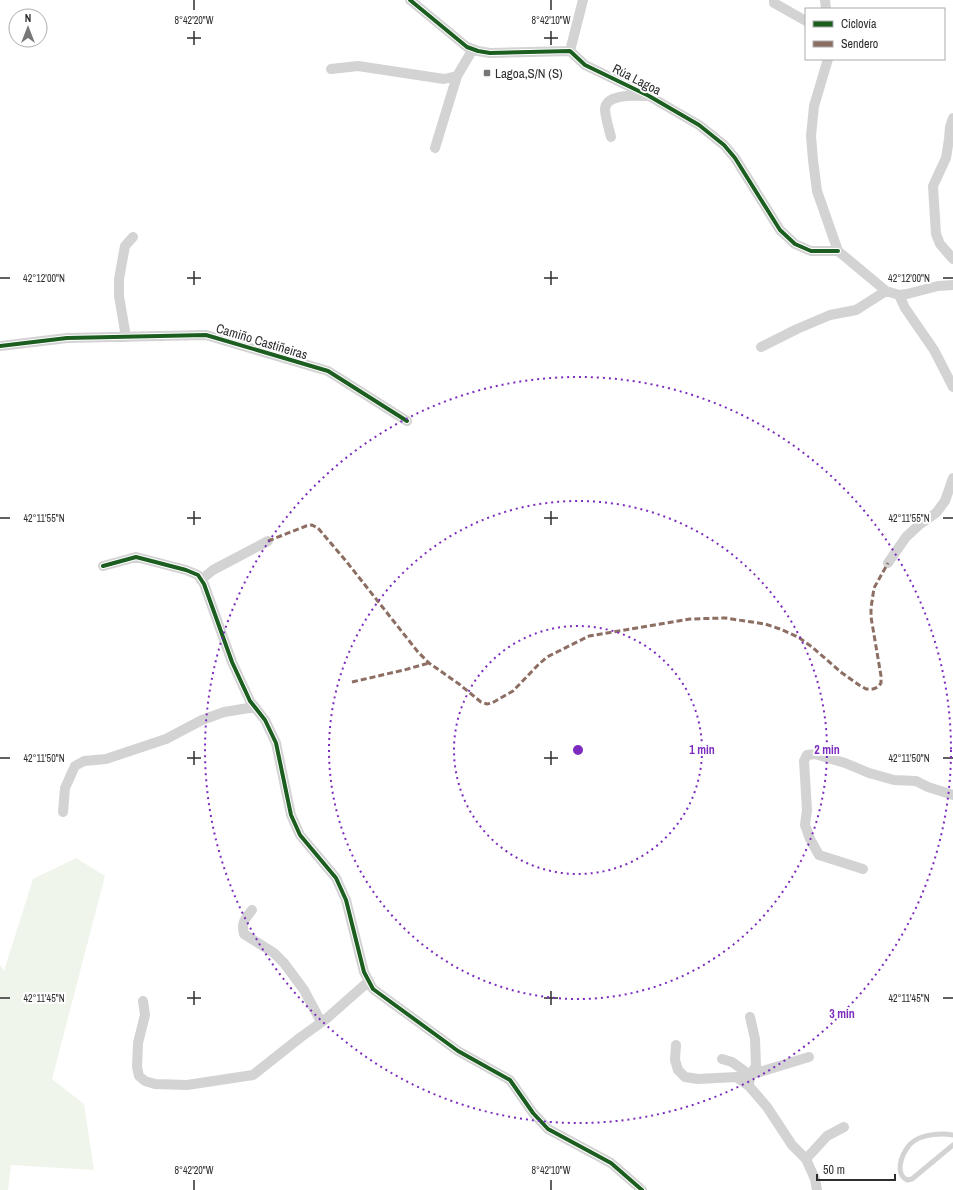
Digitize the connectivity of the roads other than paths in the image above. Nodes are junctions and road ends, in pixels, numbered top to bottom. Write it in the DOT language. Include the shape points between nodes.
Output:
graph roads {
  1 [pos="410,0"];
  2 [pos="583,0"];
  3 [pos="774,0"];
  4 [pos="805,20"];
  5 [pos="473,49"];
  6 [pos="570,51"];
  7 [pos="828,60"];
  8 [pos="331,69"];
  9 [pos="457,76"];
  10 [pos="649,96"];
  11 [pos="953,118"];
  12 [pos="611,137"];
  13 [pos="435,148"];
  14 [pos="133,237"];
  15 [pos="838,251"];
  16 [pos="953,259"];
  17 [pos="953,285"];
  18 [pos="886,291"];
  19 [pos="899,295"];
  20 [pos="126,337"];
  21 [pos="0,346"];
  22 [pos="761,347"];
  23 [pos="953,387"];
  24 [pos="407,421"];
  25 [pos="953,478"];
  26 [pos="268,541"];
  27 [pos="888,563"];
  28 [pos="103,566"];
  29 [pos="201,580"];
  30 [pos="255,707"];
  31 [pos="953,795"];
  32 [pos="63,812"];
  33 [pos="863,869"];
  34 [pos="252,910"];
  35 [pos="369,981"];
  36 [pos="143,1001"];
  37 [pos="750,1017"];
  38 [pos="321,1022"];
  39 [pos="676,1045"];
  40 [pos="809,1057"];
  41 [pos="722,1059"];
  42 [pos="749,1081"];
  43 [pos="844,1127"];
  44 [pos="953,1135"];
  45 [pos="953,1145"];
  46 [pos="806,1159"];
  47 [pos="642,1190"];
  48 [pos="817,1190"];
  1 -- 5 [label="street" via="467,47"];
  2 -- 6 [label="street"];
  3 -- 4 [label="street" via="774,3"];
  5 -- 6 [label="street" via="490,53"];
  5 -- 9 [label="street"];
  6 -- 10 [label="street, Rúa Lagoa" via="585,65"];
  7 -- 15 [label="street" via="814,106 811,136 817,191"];
  8 -- 9 [label="street" via="358,66 444,79"];
  9 -- 13 [label="street"];
  10 -- 12 [label="street" via="617,96 609,101 605,108"];
  10 -- 15 [label="street, Rúa Lagoa" via="698,125 724,145 735,158 780,230 795,244 811,251"];
  11 -- 16 [label="street" via="946,158 933,186 936,234 940,244"];
  14 -- 20 [label="street" via="125,246 119,278 119,296"];
  15 -- 18 [label="street"];
  17 -- 19 [label="street"];
  18 -- 19 [label="street"];
  18 -- 22 [label="street" via="856,310 830,315"];
  19 -- 23 [label="street" via="934,350"];
  20 -- 21 [label="street, Camiño Castiñeiras" via="67,338"];
  20 -- 24 [label="street, Camiño Castiñeiras" via="206,335 328,371"];
  25 -- 27 [label="street" via="945,501 936,513 906,537"];
  26 -- 29 [label="street" via="213,570"];
  28 -- 29 [label="street" via="136,557 186,570 198,575"];
  29 -- 30 [label="street" via="232,662"];
  30 -- 32 [label="street" via="224,712 202,720 166,739 106,759 84,761 75,766 65,788"];
  30 -- 35 [label="street" via="265,720 276,743 291,815 300,835 336,878 346,900 364,972"];
  31 -- 33 [label="street" via="916,781 894,780 816,754 807,755 804,761 807,810 805,825 810,839 819,855"];
  34 -- 38 [label="street" via="244,920 244,934 274,953 284,963 304,990"];
  35 -- 38 [label="street"];
  35 -- 47 [label="street" via="373,989 458,1051 510,1080 533,1113 548,1129 610,1163"];
  36 -- 38 [label="street" via="145,1015 138,1043 137,1067 139,1076 155,1084 187,1085 253,1076"];
  37 -- 42 [label="street" via="755,1039 756,1066"];
  39 -- 42 [label="street" via="675,1060 678,1070 685,1077 736,1077"];
  40 -- 42 [label="street"];
  41 -- 42 [label="street" via="732,1062"];
  42 -- 46 [label="street" via="792,1145"];
  43 -- 46 [label="street" via="826,1136"];
  44 -- 45 [label="lane" via="927,1136 912,1142 901,1160 901,1175 904,1179 912,1179"];
  46 -- 48 [label="street"];
}
